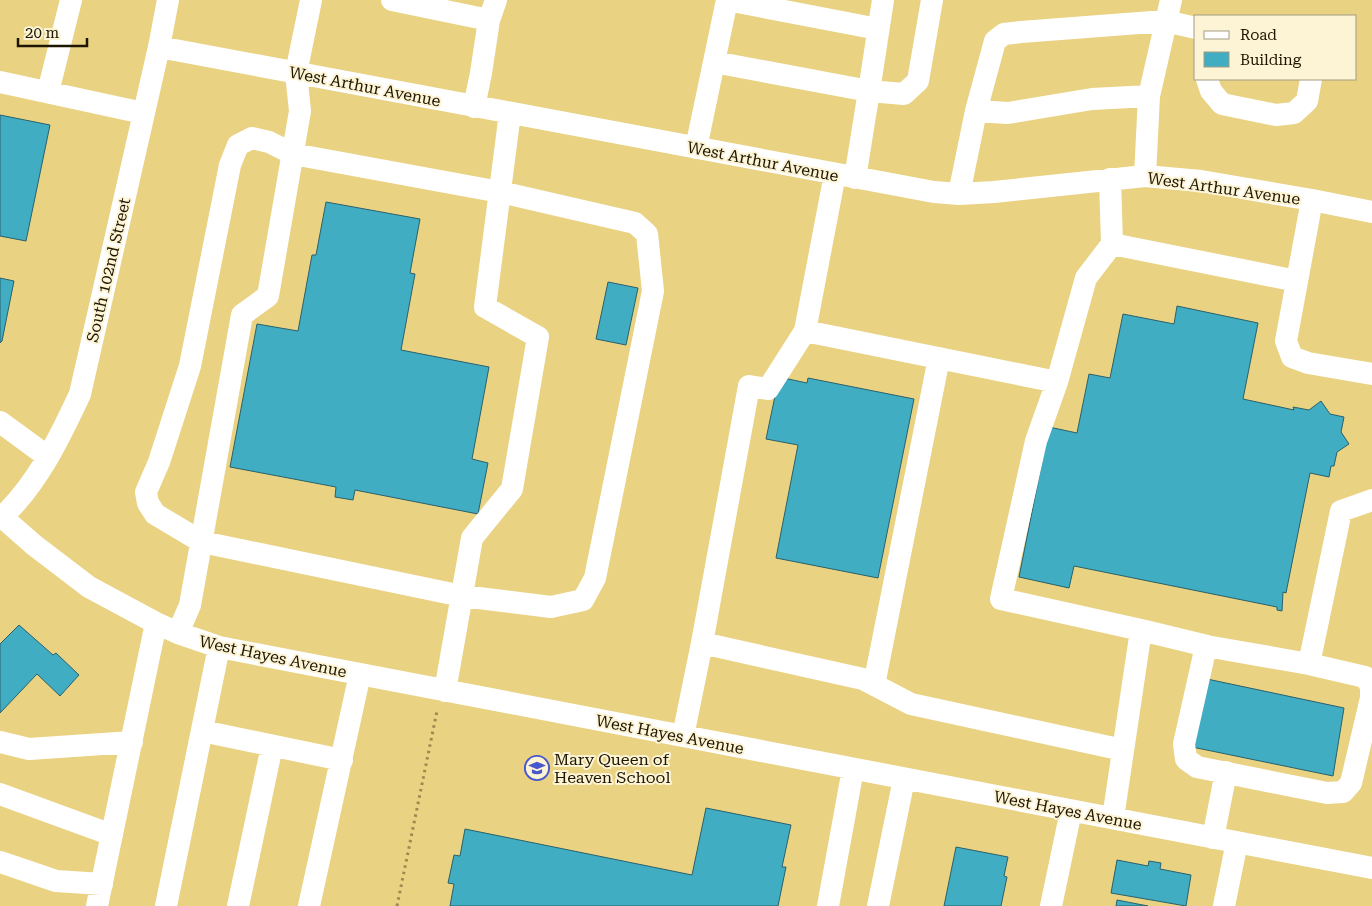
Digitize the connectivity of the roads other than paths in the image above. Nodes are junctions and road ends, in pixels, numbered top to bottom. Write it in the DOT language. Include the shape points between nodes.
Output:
graph roads {
  1 [pos="71,0"];
  2 [pos="168,0"];
  3 [pos="311,0"];
  4 [pos="392,0"];
  5 [pos="727,0"];
  6 [pos="883,0"];
  7 [pos="932,0"];
  8 [pos="1171,0"];
  9 [pos="493,10"];
  10 [pos="1165,22"];
  11 [pos="1194,28"];
  12 [pos="878,29"];
  13 [pos="158,47"];
  14 [pos="714,62"];
  15 [pos="296,73"];
  16 [pos="1207,80"];
  17 [pos="1310,80"];
  18 [pos="0,82"];
  19 [pos="869,91"];
  20 [pos="48,92"];
  21 [pos="1150,96"];
  22 [pos="474,106"];
  23 [pos="976,111"];
  24 [pos="143,113"];
  25 [pos="510,113"];
  26 [pos="696,148"];
  27 [pos="293,154"];
  28 [pos="845,176"];
  29 [pos="1144,176"];
  30 [pos="1110,180"];
  31 [pos="500,192"];
  32 [pos="959,194"];
  33 [pos="1312,200"];
  34 [pos="1372,212"];
  35 [pos="1112,244"];
  36 [pos="1297,281"];
  37 [pos="805,330"];
  38 [pos="939,358"];
  39 [pos="1372,374"];
  40 [pos="1057,382"];
  41 [pos="0,422"];
  42 [pos="48,457"];
  43 [pos="1372,500"];
  44 [pos="1,518"];
  45 [pos="202,542"];
  46 [pos="462,596"];
  47 [pos="156,623"];
  48 [pos="1141,630"];
  49 [pos="178,633"];
  50 [pos="702,643"];
  51 [pos="1207,646"];
  52 [pos="219,647"];
  53 [pos="1308,664"];
  54 [pos="360,674"];
  55 [pos="874,684"];
  56 [pos="446,691"];
  57 [pos="202,731"];
  58 [pos="683,736"];
  59 [pos="0,742"];
  60 [pos="132,742"];
  61 [pos="272,746"];
  62 [pos="1123,750"];
  63 [pos="342,760"];
  64 [pos="853,769"];
  65 [pos="1226,772"];
  66 [pos="904,779"];
  67 [pos="0,794"];
  68 [pos="1071,811"];
  69 [pos="1113,818"];
  70 [pos="112,835"];
  71 [pos="1213,838"];
  72 [pos="1237,842"];
  73 [pos="0,862"];
  74 [pos="1372,868"];
  75 [pos="100,895"];
  76 [pos="166,906"];
  77 [pos="238,906"];
  78 [pos="309,906"];
  79 [pos="828,906"];
  80 [pos="878,906"];
  81 [pos="1051,906"];
  82 [pos="1224,906"];
  1 -- 20 [label="street"];
  2 -- 13 [label="street, South 102nd Street"];
  3 -- 15 [label="street"];
  4 -- 9 [label="street"];
  5 -- 12 [label="street"];
  5 -- 14 [label="street"];
  6 -- 12 [label="street"];
  7 -- 19 [label="street" via="918,81 904,94"];
  8 -- 10 [label="street"];
  9 -- 22 [label="street"];
  10 -- 11 [label="street"];
  10 -- 21 [label="street"];
  10 -- 23 [label="street" via="1004,34 995,40"];
  12 -- 19 [label="street"];
  13 -- 15 [label="street, West Arthur Avenue"];
  13 -- 24 [label="street, South 102nd Street"];
  14 -- 19 [label="street"];
  14 -- 26 [label="street"];
  15 -- 22 [label="street, West Arthur Avenue"];
  15 -- 27 [label="street" via="300,111"];
  16 -- 17 [label="street" via="1211,91 1222,104 1276,115 1294,113 1307,101"];
  18 -- 20 [label="street"];
  19 -- 28 [label="street"];
  20 -- 24 [label="street"];
  21 -- 23 [label="street" via="1092,99 1008,113"];
  21 -- 29 [label="street"];
  22 -- 25 [label="street, West Arthur Avenue"];
  23 -- 32 [label="street"];
  24 -- 42 [label="street, South 102nd Street" via="80,394"];
  25 -- 26 [label="street, West Arthur Avenue"];
  25 -- 31 [label="street"];
  26 -- 28 [label="street, West Arthur Avenue"];
  27 -- 31 [label="street"];
  27 -- 45 [label="street" via="268,296 242,314"];
  27 -- 45 [label="street" via="252,138 238,145 230,166 190,366 146,492 155,514"];
  28 -- 32 [label="street, West Arthur Avenue"];
  28 -- 37 [label="street"];
  29 -- 30 [label="street, West Arthur Avenue"];
  29 -- 33 [label="street, West Arthur Avenue" via="1201,181"];
  30 -- 32 [label="street, West Arthur Avenue"];
  30 -- 35 [label="street"];
  31 -- 46 [label="street" via="485,306 538,337 512,488 472,538"];
  31 -- 46 [label="street" via="635,222 647,234 653,291 595,578 583,600 551,606"];
  33 -- 34 [label="street, West Arthur Avenue"];
  33 -- 36 [label="street"];
  35 -- 36 [label="street"];
  35 -- 40 [label="street" via="1086,278"];
  36 -- 39 [label="street" via="1286,341 1292,357 1308,363"];
  37 -- 38 [label="street"];
  37 -- 50 [label="street" via="768,389 749,386"];
  38 -- 40 [label="street"];
  38 -- 55 [label="street"];
  40 -- 48 [label="street" via="1036,441 1001,599"];
  41 -- 42 [label="street"];
  42 -- 44 [label="street, South 102nd Street" via="32,483"];
  43 -- 53 [label="street" via="1341,511"];
  44 -- 47 [label="street, West Hayes Avenue" via="90,587"];
  45 -- 46 [label="street"];
  45 -- 49 [label="street" via="190,605"];
  46 -- 56 [label="street"];
  47 -- 49 [label="street, West Hayes Avenue"];
  47 -- 60 [label="street"];
  48 -- 51 [label="street"];
  48 -- 62 [label="street"];
  49 -- 52 [label="street, West Hayes Avenue"];
  50 -- 55 [label="street"];
  50 -- 58 [label="street"];
  51 -- 53 [label="street"];
  51 -- 65 [label="street" via="1184,744 1186,759 1197,767"];
  52 -- 54 [label="street, West Hayes Avenue"];
  52 -- 57 [label="street"];
  53 -- 65 [label="street" via="1365,677 1371,686 1352,783 1343,792 1327,793"];
  54 -- 56 [label="street, West Hayes Avenue"];
  54 -- 63 [label="street"];
  55 -- 62 [label="street" via="911,704"];
  56 -- 58 [label="street, West Hayes Avenue"];
  57 -- 61 [label="street"];
  57 -- 76 [label="street"];
  58 -- 64 [label="street, West Hayes Avenue"];
  59 -- 60 [label="street" via="29,749"];
  60 -- 70 [label="street"];
  61 -- 63 [label="street"];
  61 -- 77 [label="street"];
  62 -- 69 [label="street"];
  63 -- 78 [label="street"];
  64 -- 66 [label="street, West Hayes Avenue"];
  64 -- 79 [label="street"];
  65 -- 71 [label="street"];
  66 -- 68 [label="street, West Hayes Avenue"];
  66 -- 80 [label="street"];
  67 -- 70 [label="street"];
  68 -- 69 [label="street, West Hayes Avenue"];
  68 -- 81 [label="street"];
  69 -- 71 [label="street, West Hayes Avenue"];
  70 -- 75 [label="street"];
  71 -- 72 [label="street, West Hayes Avenue"];
  72 -- 74 [label="street, West Hayes Avenue"];
  72 -- 82 [label="street"];
  73 -- 75 [label="street"];
}
